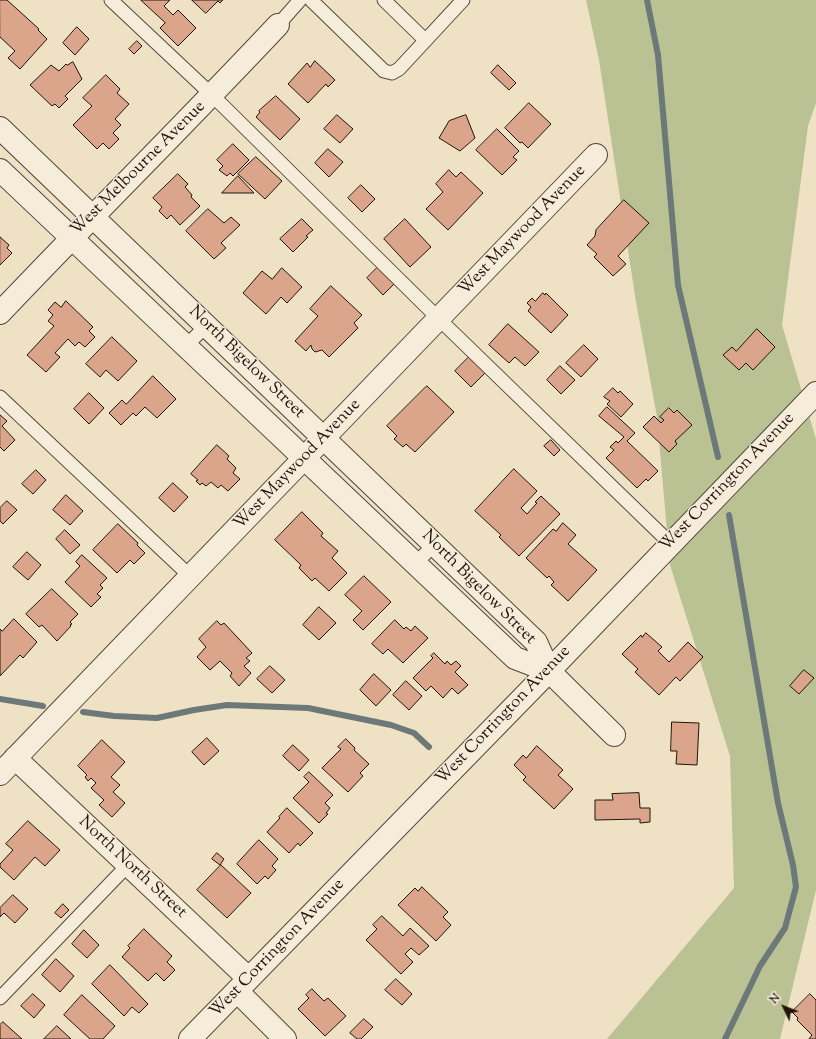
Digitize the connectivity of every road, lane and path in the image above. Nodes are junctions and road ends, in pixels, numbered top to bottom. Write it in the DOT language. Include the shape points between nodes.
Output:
graph roads {
  1 [pos="111,0"];
  2 [pos="300,0"];
  3 [pos="311,0"];
  4 [pos="384,0"];
  5 [pos="463,0"];
  6 [pos="278,25"];
  7 [pos="425,40"];
  8 [pos="212,95"];
  9 [pos="0,128"];
  10 [pos="596,155"];
  11 [pos="0,170"];
  12 [pos="92,216"];
  13 [pos="72,237"];
  14 [pos="0,313"];
  15 [pos="439,319"];
  16 [pos="207,325"];
  17 [pos="186,346"];
  18 [pos="816,392"];
  19 [pos="0,397"];
  20 [pos="324,437"];
  21 [pos="303,459"];
  22 [pos="670,543"];
  23 [pos="435,544"];
  24 [pos="415,564"];
  25 [pos="191,577"];
  26 [pos="549,670"];
  27 [pos="614,735"];
  28 [pos="15,758"];
  29 [pos="0,774"];
  30 [pos="128,865"];
  31 [pos="242,985"];
  32 [pos="0,998"];
  33 [pos="190,1039"];
  34 [pos="285,1039"];
  1 -- 8 [label="lane"];
  2 -- 6 [label="lane"];
  3 -- 7 [label="lane" via="384,71 392,73 399,69"];
  4 -- 7 [label="lane"];
  5 -- 7 [label="lane"];
  6 -- 8 [label="street, West Melbourne Avenue"];
  8 -- 12 [label="street, West Melbourne Avenue"];
  8 -- 15 [label="lane"];
  9 -- 12 [label="street, North Bigelow Street"];
  10 -- 15 [label="street, West Maywood Avenue"];
  11 -- 13 [label="street, North Bigelow Street"];
  12 -- 13 [label="street, West Melbourne Avenue"];
  12 -- 16 [label="street, North Bigelow Street"];
  13 -- 14 [label="street, West Melbourne Avenue"];
  13 -- 17 [label="street, North Bigelow Street"];
  15 -- 20 [label="street, West Maywood Avenue"];
  15 -- 22 [label="lane"];
  16 -- 17 [label="lane"];
  16 -- 20 [label="street, North Bigelow Street"];
  17 -- 21 [label="street, North Bigelow Street"];
  18 -- 22 [label="street, West Corrington Avenue"];
  19 -- 25 [label="lane"];
  20 -- 21 [label="street, West Maywood Avenue"];
  20 -- 23 [label="street, North Bigelow Street"];
  21 -- 24 [label="street, North Bigelow Street"];
  21 -- 25 [label="street, West Maywood Avenue"];
  22 -- 26 [label="street, West Corrington Avenue"];
  23 -- 24 [label="lane"];
  23 -- 26 [label="street, North Bigelow Street" via="536,642"];
  24 -- 26 [label="street, North Bigelow Street" via="515,658"];
  25 -- 28 [label="street, West Maywood Avenue"];
  26 -- 27 [label="street"];
  26 -- 31 [label="street, West Corrington Avenue"];
  28 -- 29 [label="street, West Maywood Avenue"];
  28 -- 30 [label="street, North North Street"];
  30 -- 31 [label="street, North North Street"];
  30 -- 32 [label="lane"];
  31 -- 33 [label="street, West Corrington Avenue"];
  31 -- 34 [label="street, North North Street"];
}
